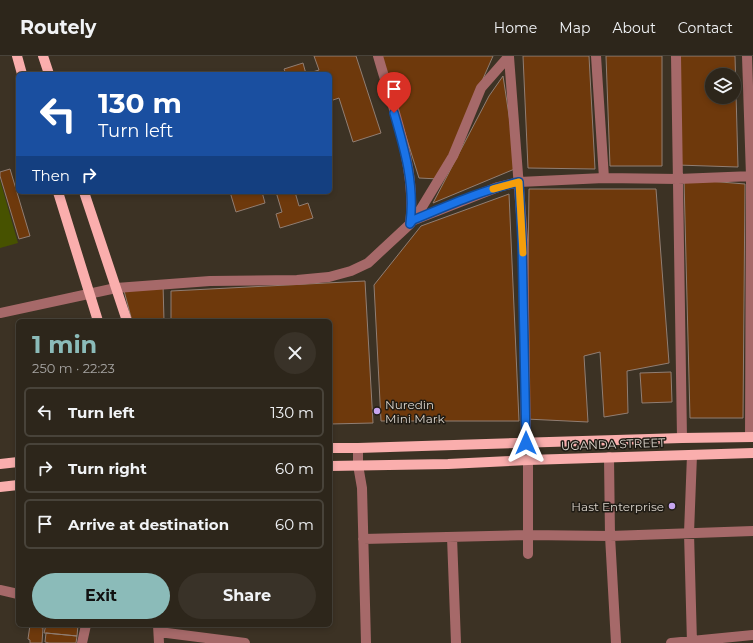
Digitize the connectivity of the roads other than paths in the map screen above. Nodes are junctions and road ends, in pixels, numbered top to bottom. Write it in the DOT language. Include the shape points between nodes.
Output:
graph roads {
  1 [pos="17,56"];
  2 [pos="43,56"];
  3 [pos="378,56"];
  4 [pos="509,56"];
  5 [pos="596,56"];
  6 [pos="676,56"];
  7 [pos="747,56"];
  8 [pos="21,72"];
  9 [pos="48,72"];
  10 [pos="752,176"];
  11 [pos="604,178"];
  12 [pos="678,179"];
  13 [pos="519,182"];
  14 [pos="59,194"];
  15 [pos="85,194"];
  16 [pos="412,222"];
  17 [pos="116,288"];
  18 [pos="90,294"];
  19 [pos="0,313"];
  20 [pos="97,319"];
  21 [pos="126,319"];
  22 [pos="751,437"];
  23 [pos="682,438"];
  24 [pos="526,443"];
  25 [pos="332,448"];
  26 [pos="358,448"];
  27 [pos="753,453"];
  28 [pos="692,455"];
  29 [pos="609,457"];
  30 [pos="528,460"];
  31 [pos="16,462"];
  32 [pos="0,464"];
  33 [pos="358,465"];
  34 [pos="332,466"];
  35 [pos="16,485"];
  36 [pos="0,487"];
  37 [pos="753,531"];
  38 [pos="689,533"];
  39 [pos="528,535"];
  40 [pos="610,536"];
  41 [pos="452,537"];
  42 [pos="363,539"];
  43 [pos="528,554"];
  44 [pos="0,590"];
  45 [pos="16,594"];
  46 [pos="86,627"];
  47 [pos="159,629"];
  48 [pos="753,635"];
  49 [pos="692,642"];
  50 [pos="82,643"];
  51 [pos="159,643"];
  52 [pos="245,643"];
  53 [pos="366,643"];
  54 [pos="456,643"];
  55 [pos="616,643"];
  56 [pos="671,643"];
  1 -- 8 [label="main road"];
  2 -- 9 [label="main road"];
  3 -- 16 [label="street" via="406,156 412,194"];
  4 -- 13 [label="street"];
  4 -- 16 [label="street" via="481,88 453,156"];
  5 -- 11 [label="street"];
  6 -- 12 [label="street"];
  7 -- 10 [label="street"];
  10 -- 12 [label="street"];
  10 -- 22 [label="street"];
  11 -- 12 [label="street"];
  11 -- 13 [label="street"];
  12 -- 23 [label="street"];
  13 -- 16 [label="street" via="498,187"];
  13 -- 24 [label="street"];
  14 -- 18 [label="main road"];
  15 -- 17 [label="main road"];
  16 -- 17 [label="street" via="368,264 329,277 210,281"];
  17 -- 18 [label="street"];
  17 -- 21 [label="main road"];
  18 -- 19 [label="street"];
  18 -- 20 [label="main road"];
  22 -- 23 [label="main road, UGANDA STREET"];
  23 -- 24 [label="main road, UGANDA STREET"];
  24 -- 26 [label="main road, UGANDA STREET"];
  25 -- 26 [label="main road, UGANDA STREET"];
  26 -- 33 [label="street"];
  27 -- 28 [label="main road, UGANDA STREET"];
  28 -- 29 [label="main road, UGANDA STREET"];
  28 -- 38 [label="street"];
  29 -- 30 [label="main road, UGANDA STREET"];
  29 -- 40 [label="street"];
  30 -- 33 [label="main road, UGANDA STREET"];
  30 -- 39 [label="street"];
  31 -- 32 [label="main road"];
  33 -- 34 [label="main road, UGANDA STREET"];
  33 -- 42 [label="street" via="362,488"];
  35 -- 36 [label="main road"];
  37 -- 38 [label="street"];
  38 -- 40 [label="street"];
  38 -- 49 [label="street"];
  39 -- 40 [label="street"];
  39 -- 41 [label="street"];
  39 -- 43 [label="street"];
  40 -- 55 [label="street"];
  41 -- 42 [label="street"];
  41 -- 54 [label="street"];
  42 -- 53 [label="street"];
  44 -- 45 [label="street"];
  46 -- 50 [label="street"];
  47 -- 51 [label="street"];
  47 -- 52 [label="street"];
  48 -- 49 [label="street"];
  49 -- 56 [label="street"];
}
